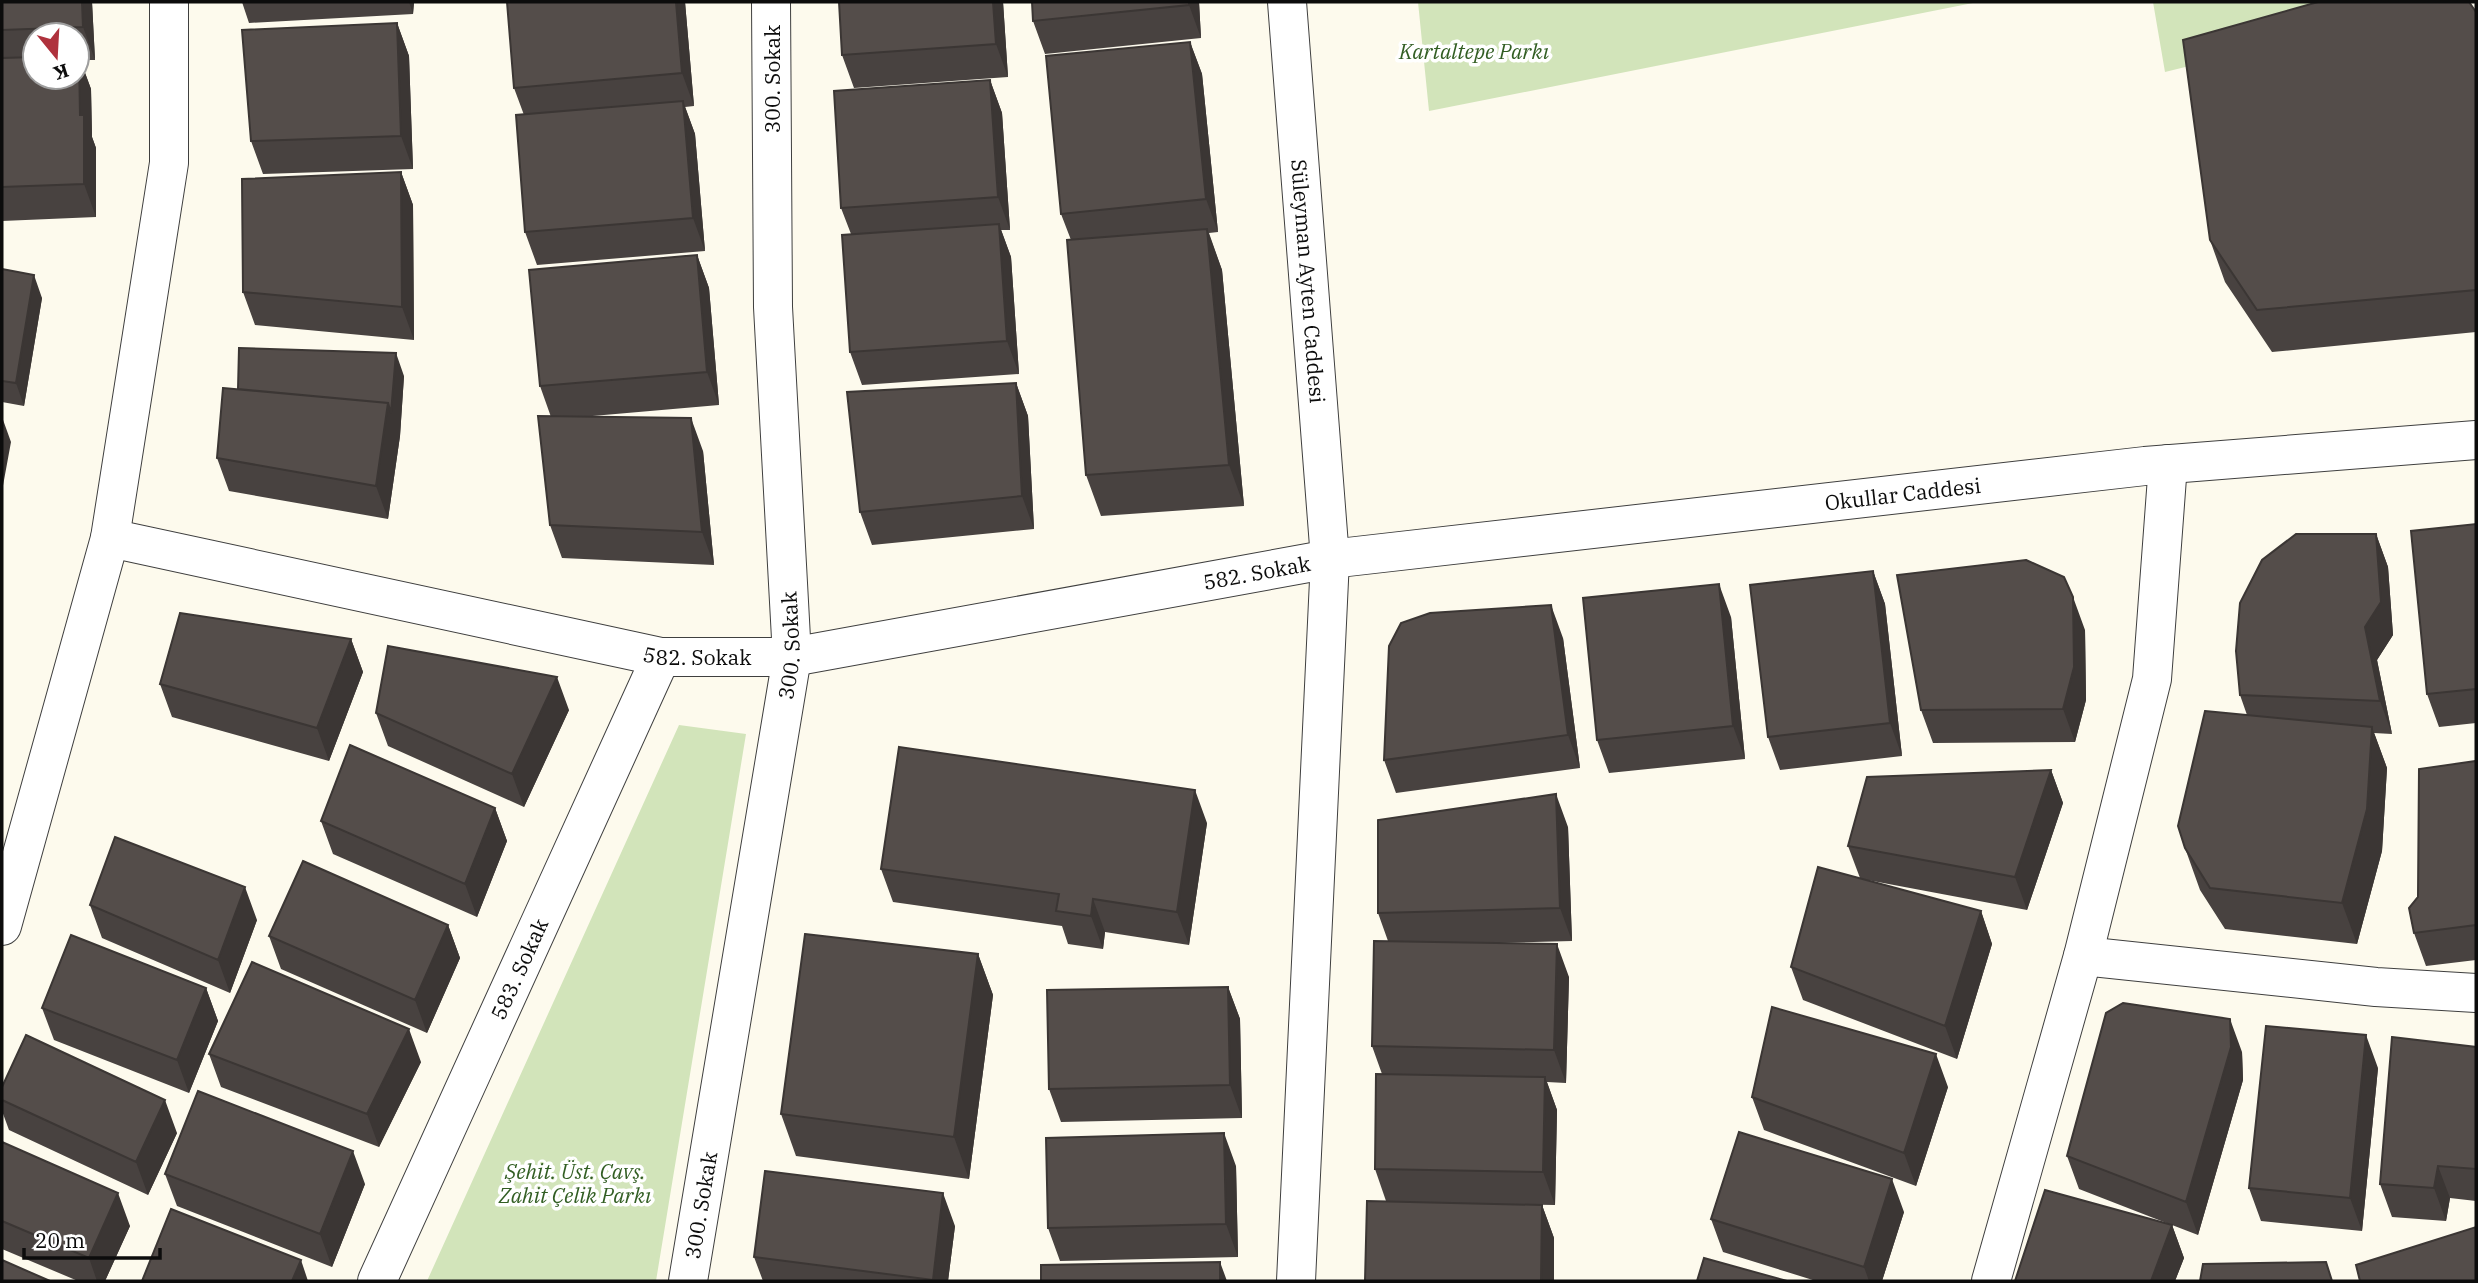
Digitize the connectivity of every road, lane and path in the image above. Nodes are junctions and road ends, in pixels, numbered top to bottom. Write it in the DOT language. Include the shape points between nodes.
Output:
graph roads {
  1 [pos="169,2"];
  2 [pos="771,2"];
  3 [pos="1287,2"];
  4 [pos="2476,440"];
  5 [pos="2168,464"];
  6 [pos="110,538"];
  7 [pos="1330,559"];
  8 [pos="661,657"];
  9 [pos="792,657"];
  10 [pos="2,926"];
  11 [pos="2083,956"];
  12 [pos="2476,993"];
  13 [pos="377,1281"];
  14 [pos="688,1281"];
  15 [pos="1296,1281"];
  16 [pos="1991,1281"];
  1 -- 6 [label="street" via="169,163"];
  2 -- 9 [label="street, 300. Sokak" via="773,307"];
  3 -- 7 [label="street, Süleyman Ayten Caddesi"];
  4 -- 5 [label="street, Okullar Caddesi"];
  5 -- 7 [label="street, Okullar Caddesi"];
  5 -- 11 [label="street" via="2152,679"];
  6 -- 8 [label="street, 582. Sokak"];
  6 -- 10 [label="street"];
  7 -- 9 [label="street, 582. Sokak"];
  7 -- 15 [label="street, Süleyman Ayten Caddesi"];
  8 -- 9 [label="street, 582. Sokak"];
  8 -- 13 [label="street, 583. Sokak"];
  9 -- 14 [label="street, 300. Sokak"];
  11 -- 12 [label="street"];
  11 -- 16 [label="street"];
}
